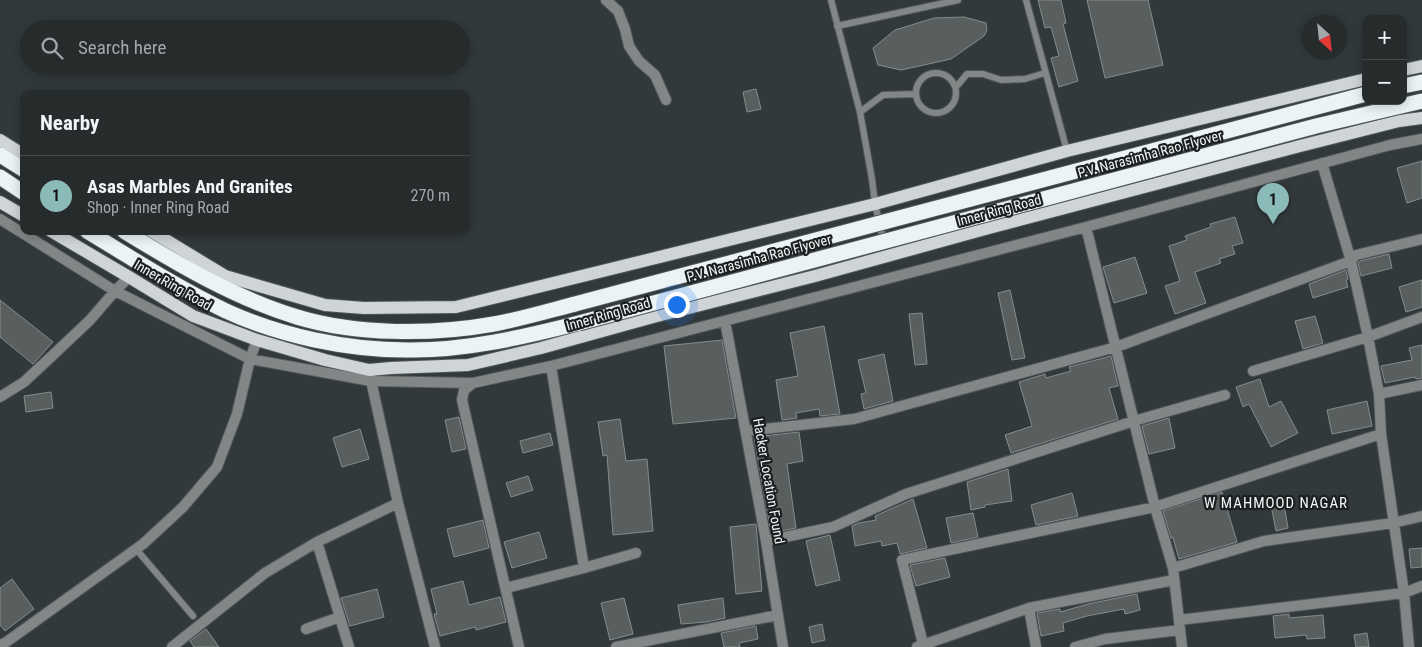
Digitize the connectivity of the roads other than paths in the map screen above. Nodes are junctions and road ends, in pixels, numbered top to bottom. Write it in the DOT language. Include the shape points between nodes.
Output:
graph roads {
  1 [pos="606,0"];
  2 [pos="831,0"];
  3 [pos="958,0"];
  4 [pos="1026,0"];
  5 [pos="837,26"];
  6 [pos="1422,66"];
  7 [pos="1407,69"];
  8 [pos="1045,73"];
  9 [pos="1362,80"];
  10 [pos="1422,82"];
  11 [pos="1407,85"];
  12 [pos="956,87"];
  13 [pos="916,94"];
  14 [pos="1362,95"];
  15 [pos="666,100"];
  16 [pos="1422,101"];
  17 [pos="860,112"];
  18 [pos="1422,118"];
  19 [pos="1422,139"];
  20 [pos="0,140"];
  21 [pos="1067,151"];
  22 [pos="20,152"];
  23 [pos="0,155"];
  24 [pos="1322,163"];
  25 [pos="20,168"];
  26 [pos="0,178"];
  27 [pos="20,190"];
  28 [pos="0,202"];
  29 [pos="875,204"];
  30 [pos="20,214"];
  31 [pos="0,219"];
  32 [pos="1086,226"];
  33 [pos="20,232"];
  34 [pos="25,235"];
  35 [pos="58,235"];
  36 [pos="95,235"];
  37 [pos="131,235"];
  38 [pos="157,235"];
  39 [pos="1422,239"];
  40 [pos="888,256"];
  41 [pos="1352,260"];
  42 [pos="130,277"];
  43 [pos="114,291"];
  44 [pos="1422,317"];
  45 [pos="725,321"];
  46 [pos="1368,337"];
  47 [pos="257,340"];
  48 [pos="1116,347"];
  49 [pos="250,359"];
  50 [pos="551,366"];
  51 [pos="1252,371"];
  52 [pos="370,376"];
  53 [pos="473,383"];
  54 [pos="1422,385"];
  55 [pos="1378,394"];
  56 [pos="1225,395"];
  57 [pos="0,397"];
  58 [pos="1134,421"];
  59 [pos="746,431"];
  60 [pos="1380,434"];
  61 [pos="398,503"];
  62 [pos="1155,507"];
  63 [pos="1422,516"];
  64 [pos="1393,523"];
  65 [pos="766,541"];
  66 [pos="317,542"];
  67 [pos="136,549"];
  68 [pos="636,553"];
  69 [pos="584,568"];
  70 [pos="1173,568"];
  71 [pos="1174,580"];
  72 [pos="1422,586"];
  73 [pos="506,588"];
  74 [pos="1404,593"];
  75 [pos="1029,608"];
  76 [pos="778,615"];
  77 [pos="193,616"];
  78 [pos="340,617"];
  79 [pos="1180,625"];
  80 [pos="306,629"];
  81 [pos="0,645"];
  82 [pos="920,646"];
  83 [pos="172,647"];
  84 [pos="349,647"];
  85 [pos="436,647"];
  86 [pos="519,647"];
  87 [pos="616,647"];
  88 [pos="783,647"];
  89 [pos="1036,647"];
  90 [pos="1075,647"];
  91 [pos="1182,647"];
  92 [pos="1409,647"];
  1 -- 15 [label="street" via="618,11 628,46 639,61 656,75"];
  2 -- 5 [label="lane"];
  3 -- 5 [label="lane"];
  4 -- 8 [label="lane"];
  5 -- 17 [label="lane"];
  6 -- 7 [label="main road"];
  8 -- 12 [label="lane" via="1025,80 967,74"];
  8 -- 21 [label="lane"];
  9 -- 21 [label="main road"];
  10 -- 11 [label="highway"];
  12 -- 13 [label="lane" via="948,77 930,74 920,82"];
  12 -- 13 [label="lane" via="956,100 943,112 924,110"];
  13 -- 17 [label="lane" via="883,95"];
  14 -- 37 [label="highway, P.V. Narasimha Rao Flyover, bridge" via="544,313 492,324 407,332 368,330 299,318 206,279"];
  16 -- 36 [label="highway, P.V. Narasimha Rao Flyover, bridge" via="1297,131 579,323 494,342 447,348 365,348 261,324 198,296"];
  17 -- 29 [label="lane"];
  18 -- 40 [label="main road, Inner Ring Road" via="1300,146"];
  19 -- 24 [label="street"];
  20 -- 22 [label="main road"];
  21 -- 29 [label="main road"];
  23 -- 25 [label="highway"];
  24 -- 32 [label="street"];
  24 -- 41 [label="street"];
  26 -- 27 [label="highway"];
  28 -- 30 [label="main road"];
  29 -- 38 [label="main road" via="456,307 325,305 225,276"];
  29 -- 40 [label="lane"];
  31 -- 33 [label="street"];
  32 -- 45 [label="street"];
  32 -- 48 [label="street"];
  34 -- 43 [label="street"];
  35 -- 42 [label="main road, Inner Ring Road"];
  39 -- 41 [label="street" via="1356,255"];
  40 -- 52 [label="main road, Inner Ring Road" via="468,365 391,368"];
  41 -- 46 [label="street"];
  41 -- 48 [label="street"];
  42 -- 43 [label="street"];
  42 -- 47 [label="main road, Inner Ring Road" via="193,316"];
  43 -- 49 [label="street"];
  43 -- 57 [label="street" via="90,320 24,382"];
  44 -- 46 [label="street"];
  45 -- 50 [label="street"];
  45 -- 59 [label="street, Hacker Location Found"];
  46 -- 51 [label="street"];
  46 -- 55 [label="street"];
  47 -- 49 [label="street"];
  47 -- 52 [label="main road, Inner Ring Road"];
  48 -- 58 [label="street"];
  48 -- 59 [label="street" via="854,419"];
  49 -- 52 [label="street"];
  49 -- 67 [label="street" via="237,414 217,467 183,507"];
  50 -- 53 [label="street"];
  50 -- 69 [label="street"];
  52 -- 53 [label="street"];
  52 -- 61 [label="street"];
  53 -- 73 [label="street" via="464,390 462,400"];
  54 -- 55 [label="street"];
  55 -- 60 [label="street"];
  56 -- 58 [label="street"];
  58 -- 62 [label="street"];
  58 -- 65 [label="street" via="906,494 833,527"];
  59 -- 65 [label="street, Hacker Location Found"];
  60 -- 62 [label="street"];
  60 -- 64 [label="street"];
  61 -- 66 [label="street"];
  61 -- 85 [label="street"];
  62 -- 70 [label="street"];
  62 -- 82 [label="street" via="902,560"];
  63 -- 64 [label="street"];
  64 -- 70 [label="street" via="1264,541"];
  64 -- 74 [label="street"];
  65 -- 76 [label="street, Hacker Location Found"];
  66 -- 78 [label="street"];
  66 -- 83 [label="street" via="266,573"];
  67 -- 77 [label="lane"];
  67 -- 81 [label="street"];
  68 -- 69 [label="street"];
  69 -- 73 [label="street"];
  70 -- 71 [label="street"];
  71 -- 75 [label="street"];
  71 -- 79 [label="street"];
  72 -- 74 [label="street"];
  73 -- 86 [label="street"];
  74 -- 79 [label="street"];
  74 -- 92 [label="street"];
  75 -- 82 [label="street"];
  75 -- 89 [label="street"];
  76 -- 87 [label="street"];
  76 -- 88 [label="street, Hacker Location Found"];
  78 -- 80 [label="street"];
  78 -- 84 [label="street"];
  79 -- 90 [label="street"];
  79 -- 91 [label="street"];
}
